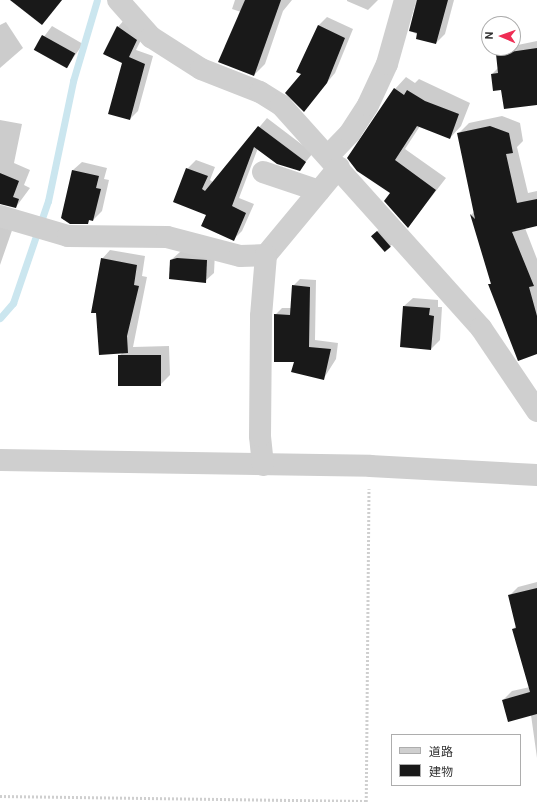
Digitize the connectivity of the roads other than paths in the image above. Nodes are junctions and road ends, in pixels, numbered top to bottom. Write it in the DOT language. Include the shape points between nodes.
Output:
graph roads {
  1 [pos="118,0"];
  2 [pos="405,0"];
  3 [pos="334,161"];
  4 [pos="263,172"];
  5 [pos="319,191"];
  6 [pos="0,216"];
  7 [pos="266,255"];
  8 [pos="530,387"];
  9 [pos="537,411"];
  10 [pos="0,460"];
  11 [pos="264,465"];
  12 [pos="537,475"];
  1 -- 3 [label="street" via="151,37 200,69 260,92 281,105"];
  2 -- 3 [label="street" via="387,64 368,105"];
  3 -- 5 [label="street"];
  3 -- 8 [label="street"];
  4 -- 5 [label="street"];
  5 -- 7 [label="street"];
  6 -- 7 [label="street" via="68,236 167,237 240,256"];
  7 -- 11 [label="street" via="262,288 260,420"];
  8 -- 9 [label="street"];
  10 -- 11 [label="street"];
  11 -- 12 [label="street" via="370,466"];
}
